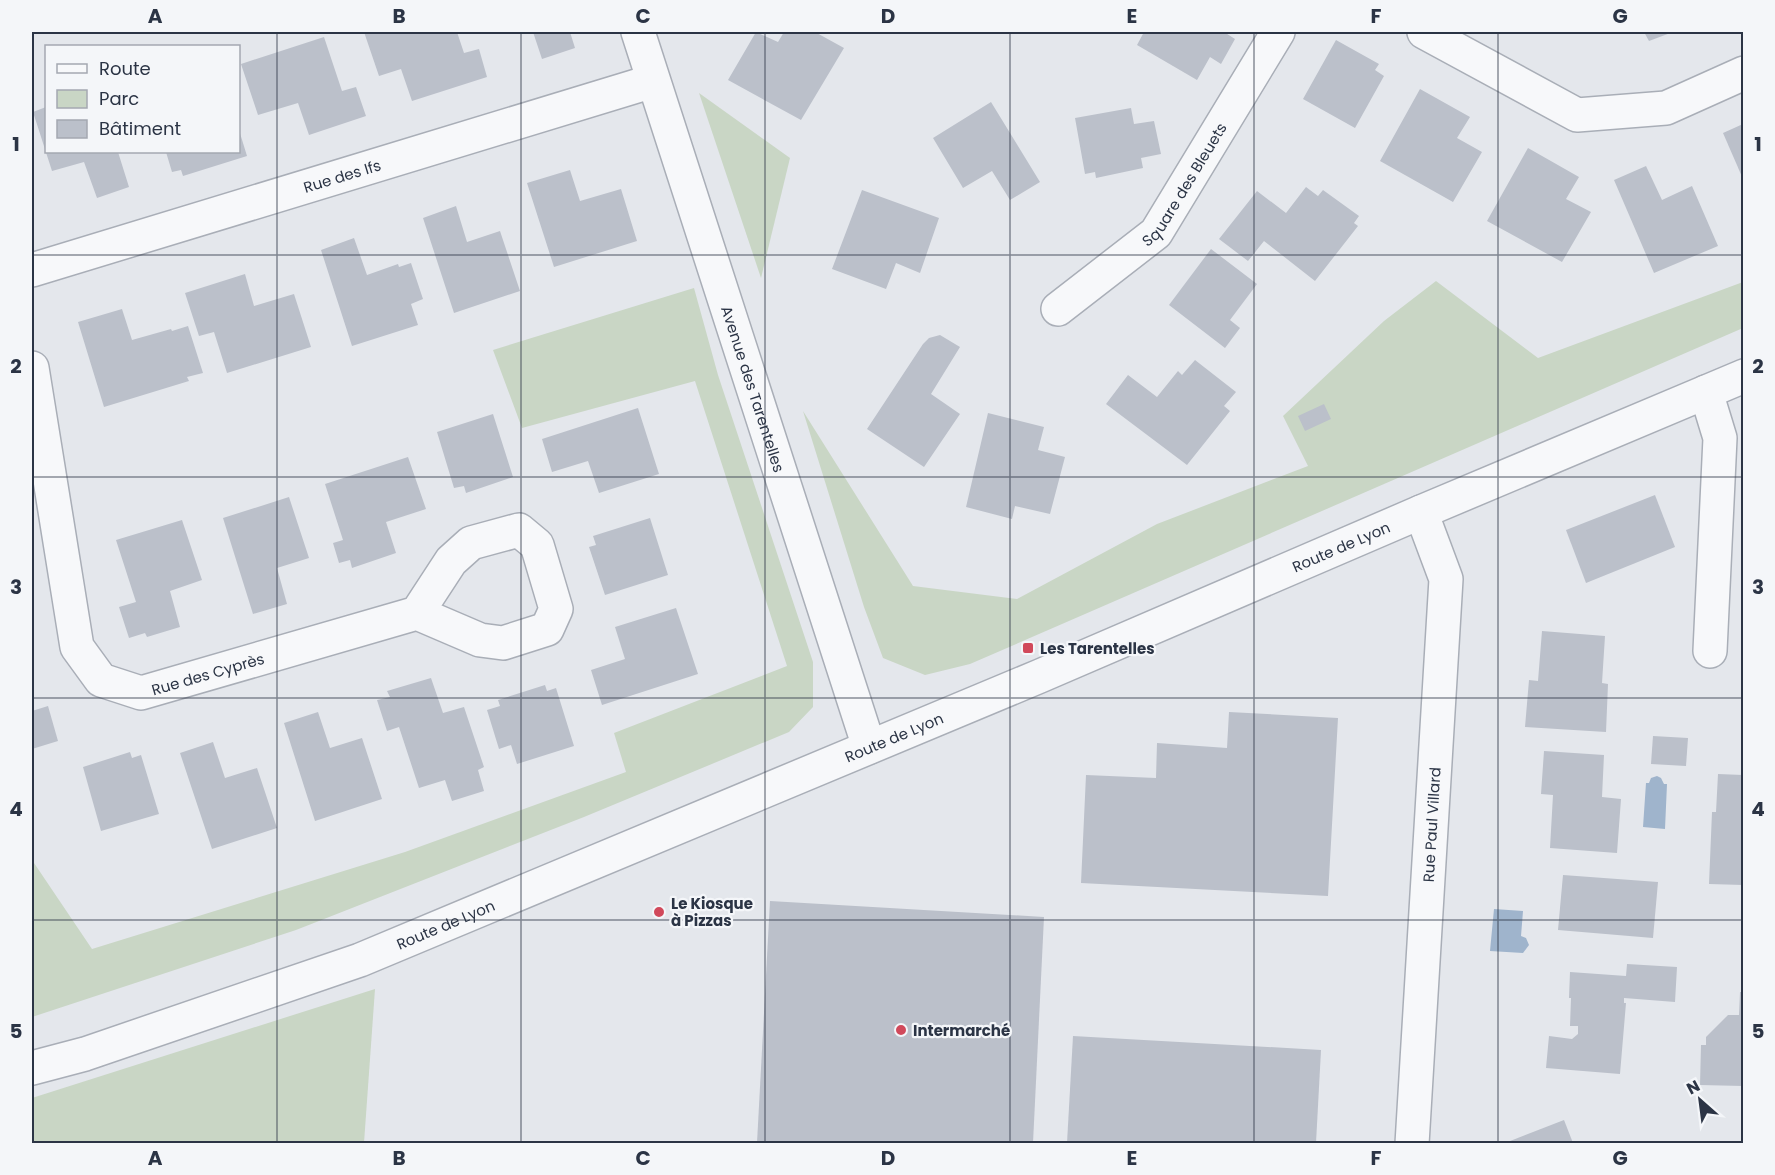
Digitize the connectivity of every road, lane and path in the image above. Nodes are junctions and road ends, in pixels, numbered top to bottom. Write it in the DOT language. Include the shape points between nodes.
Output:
graph roads {
  1 [pos="638,32"];
  2 [pos="1278,32"];
  3 [pos="1424,32"];
  4 [pos="1743,73"];
  5 [pos="653,81"];
  6 [pos="32,270"];
  7 [pos="1058,309"];
  8 [pos="32,368"];
  9 [pos="1743,376"];
  10 [pos="1706,392"];
  11 [pos="1421,512"];
  12 [pos="417,613"];
  13 [pos="1710,651"];
  14 [pos="869,747"];
  15 [pos="32,1068"];
  16 [pos="1412,1143"];
  1 -- 5 [label="street, Avenue des Tarentelles"];
  2 -- 7 [label="street, Square des Bleuets" via="1156,233"];
  3 -- 4 [label="street" via="1577,115 1666,108"];
  5 -- 6 [label="street, Rue des Ifs"];
  5 -- 14 [label="street, Avenue des Tarentelles"];
  8 -- 12 [label="street, Rue des Cyprès" via="77,647 101,680 141,693"];
  9 -- 10 [label="street, Route de Lyon"];
  10 -- 11 [label="street, Route de Lyon"];
  10 -- 13 [label="street" via="1720,438"];
  11 -- 14 [label="street, Route de Lyon"];
  11 -- 16 [label="street, Rue Paul Villard" via="1446,579"];
  14 -- 15 [label="street, Route de Lyon" via="360,960 86,1054"];
}
